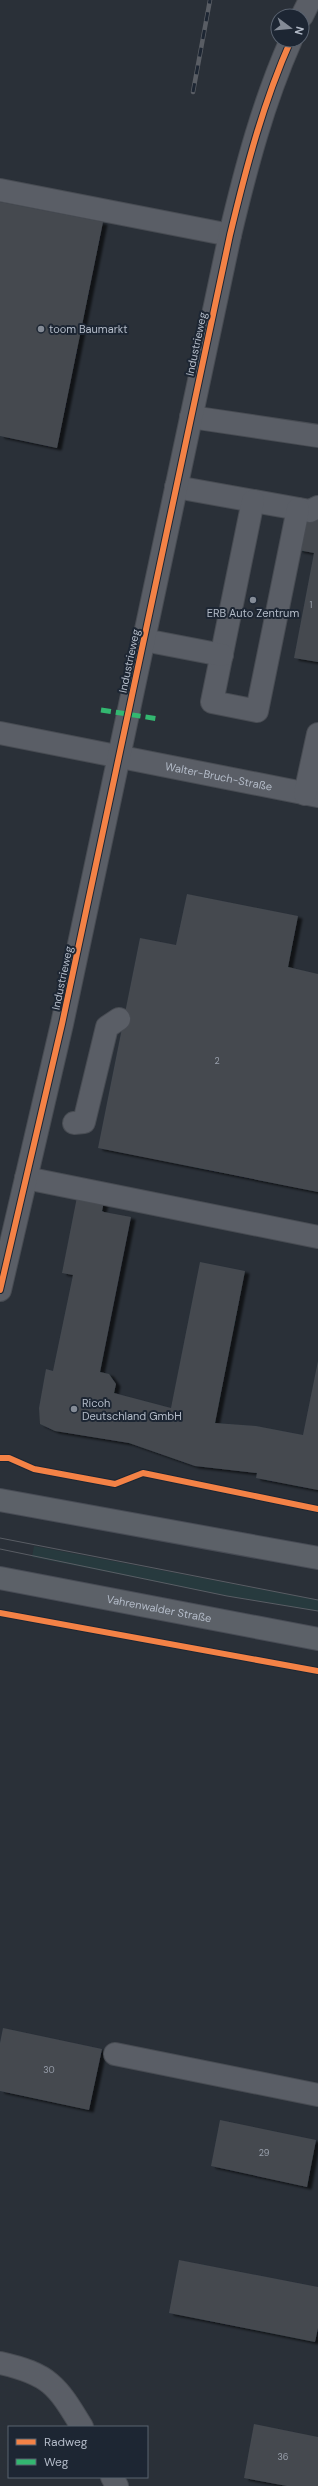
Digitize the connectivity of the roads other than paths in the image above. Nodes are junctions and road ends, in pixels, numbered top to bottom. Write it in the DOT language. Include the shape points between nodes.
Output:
graph roads {
  1 [pos="287,48"];
  2 [pos="0,190"];
  3 [pos="230,235"];
  4 [pos="191,417"];
  5 [pos="318,436"];
  6 [pos="176,488"];
  7 [pos="253,501"];
  8 [pos="308,508"];
  9 [pos="144,640"];
  10 [pos="222,655"];
  11 [pos="0,733"];
  12 [pos="318,734"];
  13 [pos="119,758"];
  14 [pos="312,795"];
  15 [pos="119,1018"];
  16 [pos="74,1123"];
  17 [pos="26,1178"];
  18 [pos="318,1237"];
  19 [pos="0,1290"];
  20 [pos="0,1500"];
  21 [pos="318,1558"];
  22 [pos="0,1578"];
  23 [pos="318,1639"];
  24 [pos="115,2054"];
  25 [pos="318,2095"];
  26 [pos="0,2363"];
  27 [pos="81,2426"];
  1 -- 3 [label="street, Industrieweg" via="274,78 250,154"];
  2 -- 3 [label="street"];
  3 -- 4 [label="street, Industrieweg"];
  4 -- 5 [label="street"];
  4 -- 6 [label="street, Industrieweg"];
  6 -- 7 [label="street"];
  6 -- 9 [label="street, Industrieweg"];
  7 -- 8 [label="street"];
  7 -- 10 [label="street"];
  8 -- 10 [label="street" via="257,711 212,702"];
  9 -- 10 [label="street"];
  9 -- 13 [label="street, Industrieweg"];
  11 -- 13 [label="street"];
  12 -- 14 [label="street"];
  13 -- 14 [label="street, Walter-Bruch-Straße"];
  13 -- 17 [label="street, Industrieweg"];
  15 -- 16 [label="street" via="107,1027 84,1122"];
  17 -- 18 [label="street"];
  17 -- 19 [label="street, Industrieweg"];
  20 -- 21 [label="main road"];
  22 -- 23 [label="main road, Vahrenwalder Straße"];
  24 -- 25 [label="street"];
  26 -- 27 [label="street" via="28,2369 50,2382 65,2398"];
}
